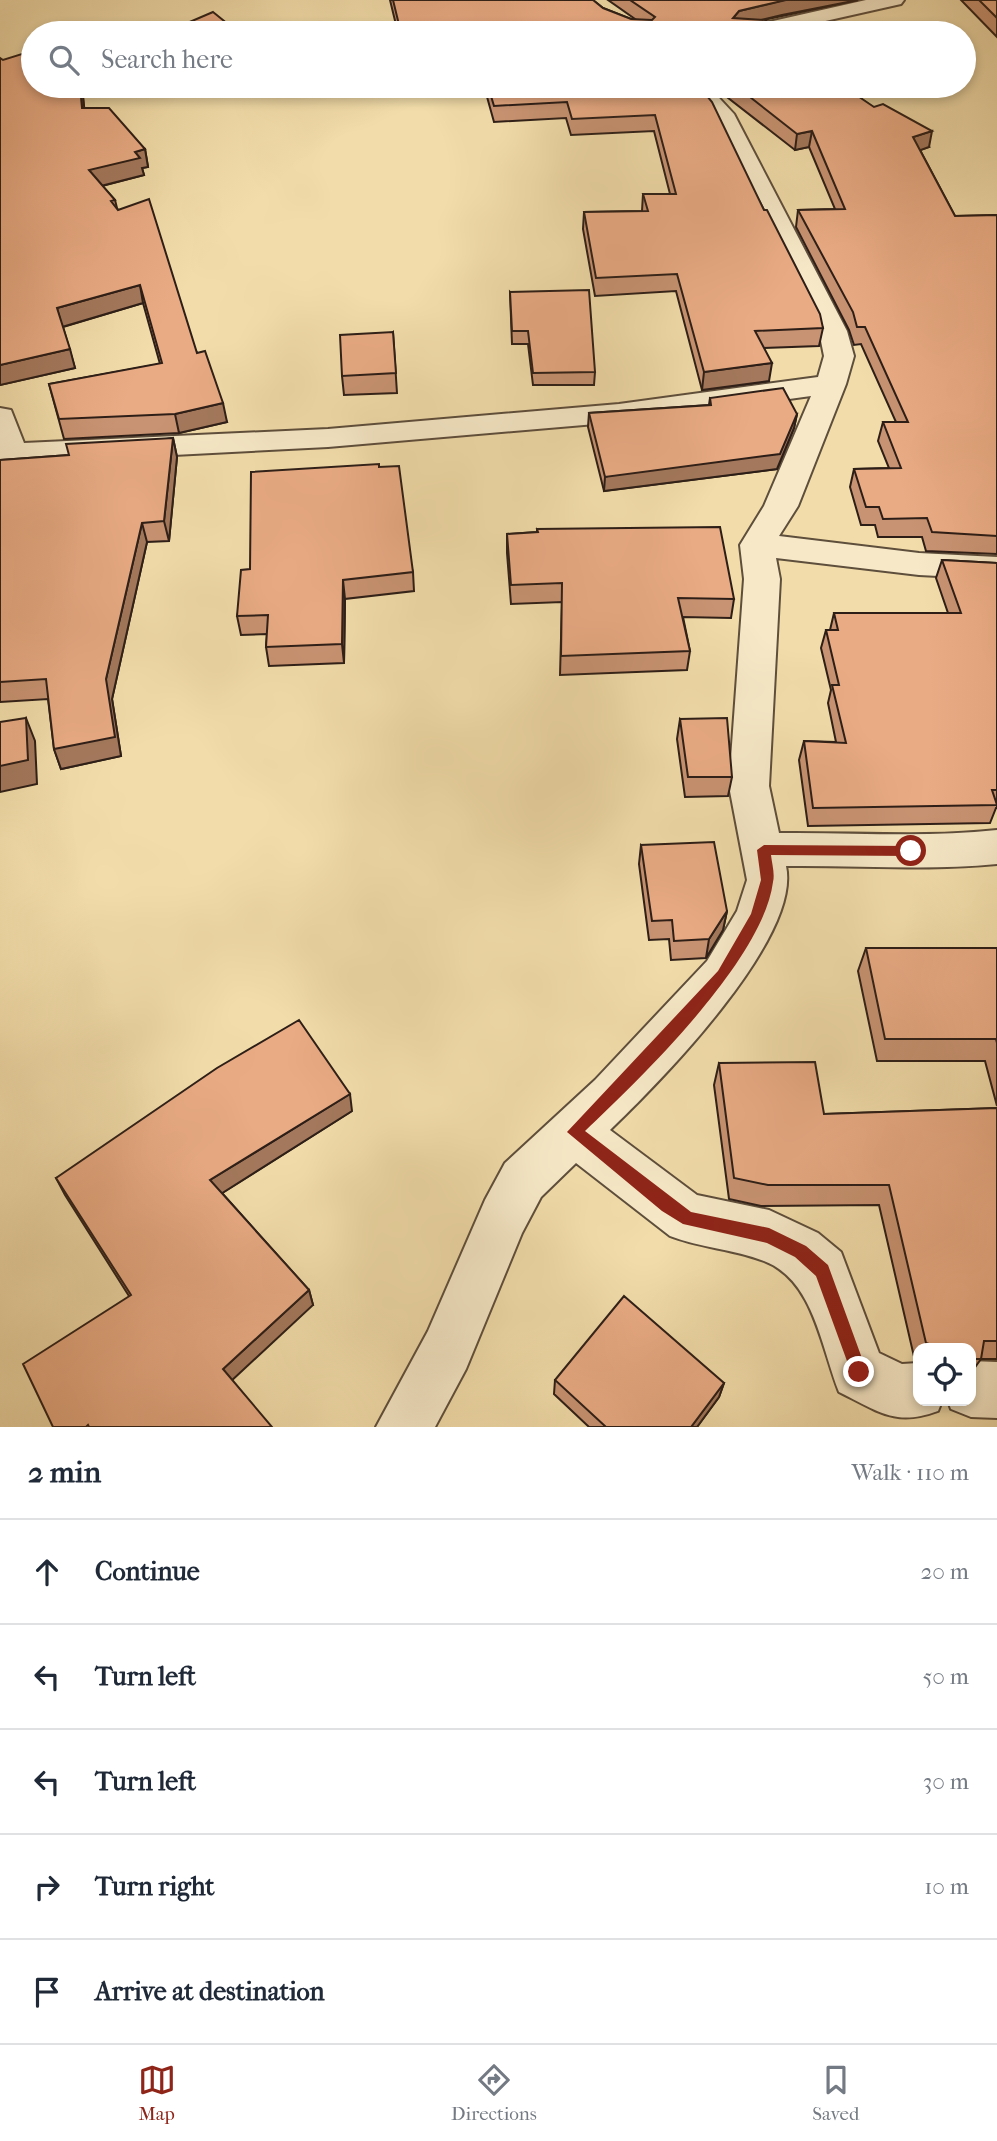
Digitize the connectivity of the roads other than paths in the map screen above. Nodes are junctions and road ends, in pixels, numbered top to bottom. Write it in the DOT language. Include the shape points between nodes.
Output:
graph roads {
  1 [pos="894,0"];
  2 [pos="799,21"];
  3 [pos="707,98"];
  4 [pos="831,384"];
  5 [pos="0,417"];
  6 [pos="6,454"];
  7 [pos="757,545"];
  8 [pos="997,568"];
  9 [pos="997,847"];
  10 [pos="764,850"];
  11 [pos="574,1132"];
  12 [pos="976,1389"];
  13 [pos="997,1390"];
  14 [pos="913,1391"];
  15 [pos="404,1427"];
  1 -- 2 [label="street"];
  3 -- 4 [label="street" via="722,114 833,331 839,356"];
  4 -- 6 [label="street" via="620,413 369,434"];
  4 -- 7 [label="street" via="781,506"];
  5 -- 6 [label="street"];
  7 -- 8 [label="street"];
  7 -- 10 [label="street" via="762,579 749,786"];
  9 -- 10 [label="street" via="951,852"];
  10 -- 11 [label="street" via="768,880 758,915 723,975"];
  11 -- 14 [label="street" via="688,1218 769,1236 800,1251 822,1271 859,1372 899,1392"];
  11 -- 15 [label="street" via="523,1180 447,1350"];
  12 -- 13 [label="street"];
}
